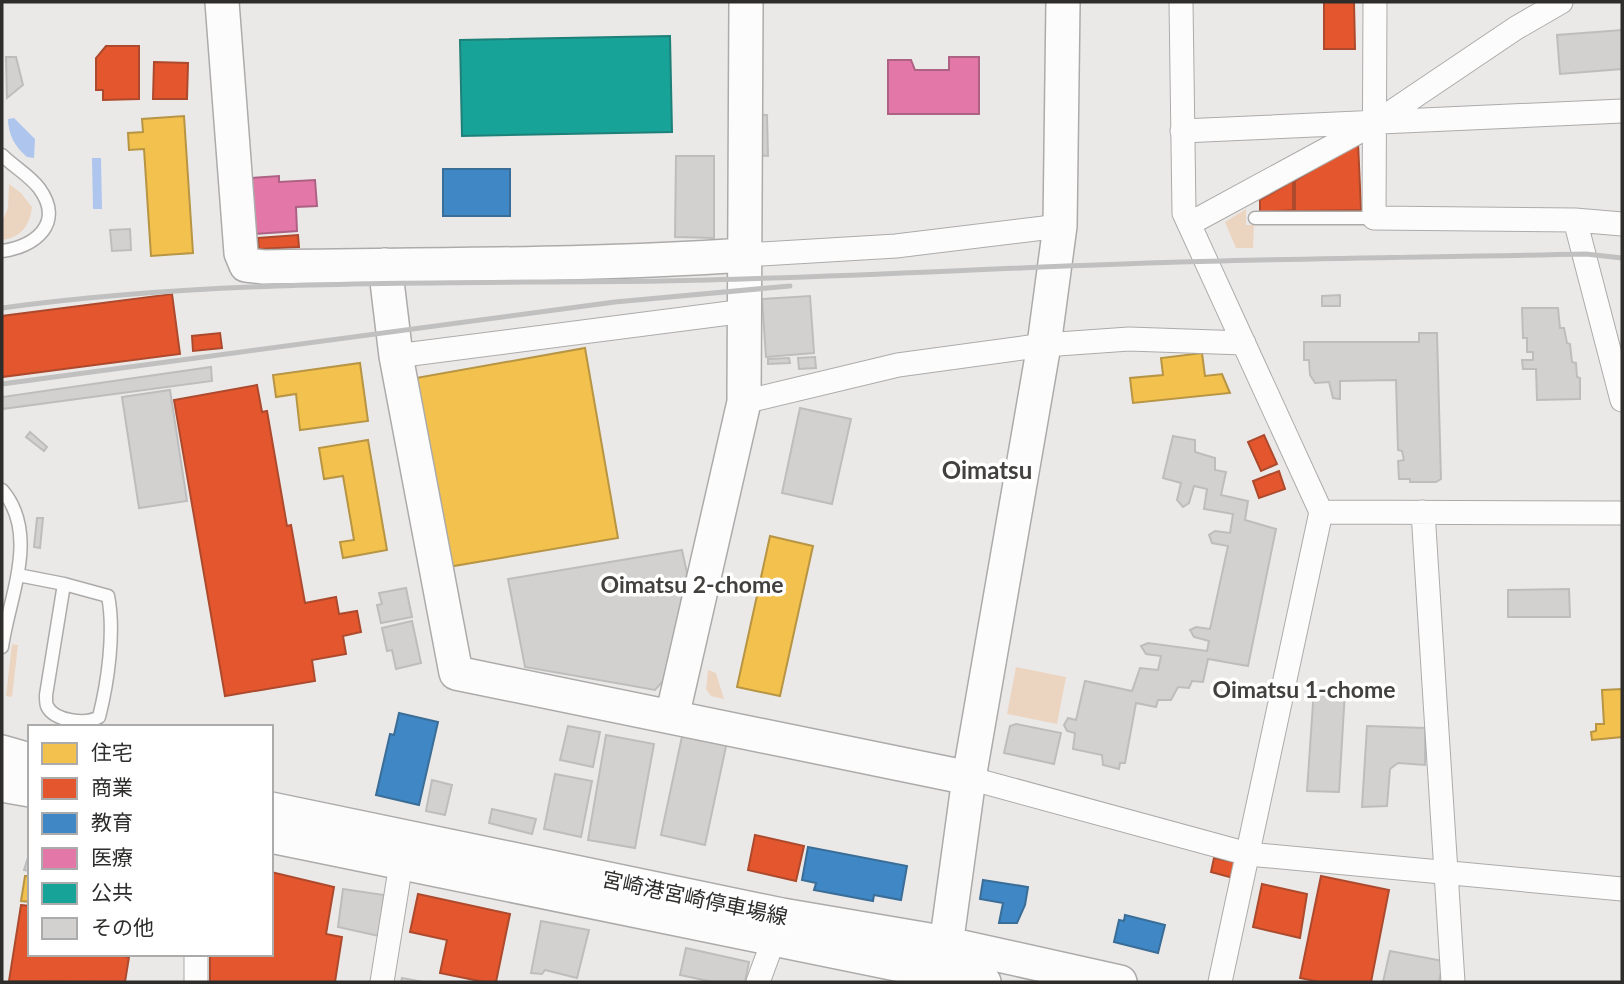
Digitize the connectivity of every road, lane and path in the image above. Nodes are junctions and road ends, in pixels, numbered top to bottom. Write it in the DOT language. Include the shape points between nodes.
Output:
graph roads {
  1 [pos="222,2"];
  2 [pos="746,2"];
  3 [pos="1063,2"];
  4 [pos="1181,2"];
  5 [pos="1375,2"];
  6 [pos="1561,2"];
  7 [pos="1622,111"];
  8 [pos="1375,123"];
  9 [pos="1182,131"];
  10 [pos="2,155"];
  11 [pos="1255,218"];
  12 [pos="1374,218"];
  13 [pos="1575,220"];
  14 [pos="1189,224"];
  15 [pos="1622,224"];
  16 [pos="1060,226"];
  17 [pos="2,251"];
  18 [pos="744,255"];
  19 [pos="385,265"];
  20 [pos="745,311"];
  21 [pos="1244,343"];
  22 [pos="1044,345"];
  23 [pos="396,356"];
  24 [pos="1622,400"];
  25 [pos="744,402"];
  26 [pos="2,490"];
  27 [pos="1321,512"];
  28 [pos="1423,512"];
  29 [pos="1622,513"];
  30 [pos="18,575"];
  31 [pos="64,584"];
  32 [pos="5,615"];
  33 [pos="2,647"];
  34 [pos="672,717"];
  35 [pos="2,752"];
  36 [pos="28,759"];
  37 [pos="969,778"];
  38 [pos="2,785"];
  39 [pos="28,790"];
  40 [pos="273,810"];
  41 [pos="273,836"];
  42 [pos="403,850"];
  43 [pos="1248,854"];
  44 [pos="1447,873"];
  45 [pos="1622,889"];
  46 [pos="779,927"];
  47 [pos="195,956"];
  48 [pos="942,966"];
  49 [pos="196,982"];
  50 [pos="382,982"];
  51 [pos="758,982"];
  52 [pos="984,982"];
  53 [pos="1120,982"];
  54 [pos="1220,982"];
  55 [pos="1453,982"];
  1 -- 19 [label="street" via="241,254 246,265"];
  2 -- 18 [label="street"];
  3 -- 16 [label="street"];
  4 -- 9 [label="street"];
  5 -- 8 [label="street"];
  6 -- 8 [label="street"];
  7 -- 8 [label="street"];
  8 -- 9 [label="street"];
  8 -- 12 [label="street"];
  8 -- 14 [label="street"];
  9 -- 14 [label="street" via="1182,207"];
  10 -- 17 [label="lane" via="38,187 49,220 40,237 21,249"];
  11 -- 12 [label="lane"];
  12 -- 13 [label="street"];
  13 -- 15 [label="street"];
  13 -- 24 [label="street"];
  14 -- 21 [label="street"];
  16 -- 18 [label="street" via="896,246"];
  16 -- 22 [label="street"];
  18 -- 19 [label="street"];
  18 -- 20 [label="street"];
  19 -- 23 [label="street"];
  20 -- 23 [label="street"];
  20 -- 25 [label="street"];
  21 -- 22 [label="street" via="1129,339"];
  21 -- 27 [label="street"];
  22 -- 25 [label="street" via="898,365"];
  22 -- 37 [label="street"];
  23 -- 34 [label="street" via="456,673"];
  25 -- 34 [label="street"];
  26 -- 30 [label="lane" via="14,507 20,529"];
  27 -- 28 [label="street"];
  27 -- 43 [label="street"];
  28 -- 29 [label="street"];
  28 -- 44 [label="street"];
  30 -- 31 [label="lane"];
  30 -- 32 [label="lane"];
  31 -- 31 [label="lane" via="108,596 111,613 103,700 99,717 93,720 53,714 46,705"];
  32 -- 33 [label="lane"];
  34 -- 37 [label="street"];
  35 -- 36 [label="street"];
  37 -- 43 [label="street"];
  37 -- 48 [label="street"];
  38 -- 39 [label="street"];
  40 -- 42 [label="street, 宮崎港宮崎停車場線"];
  41 -- 42 [label="street, 宮崎港宮崎停車場線"];
  42 -- 46 [label="street, 宮崎港宮崎停車場線"];
  42 -- 50 [label="street"];
  43 -- 44 [label="street"];
  43 -- 54 [label="street"];
  44 -- 45 [label="street"];
  44 -- 55 [label="street"];
  46 -- 48 [label="street, 宮崎港宮崎停車場線"];
  46 -- 51 [label="street"];
  47 -- 49 [label="street"];
  48 -- 52 [label="street, 宮崎港宮崎停車場線"];
  48 -- 53 [label="street, 宮崎港宮崎停車場線"];
}
